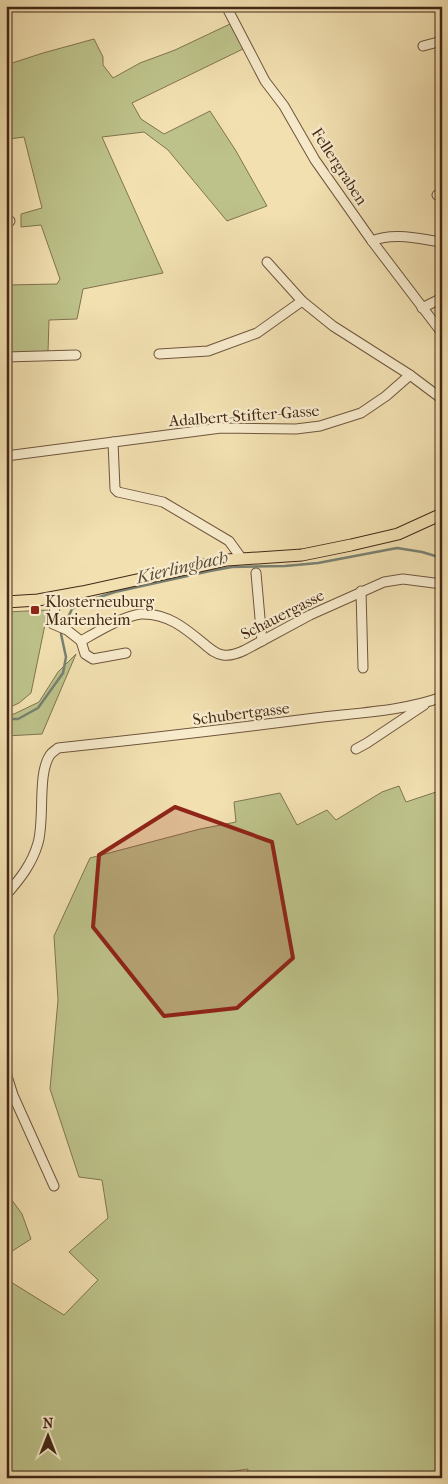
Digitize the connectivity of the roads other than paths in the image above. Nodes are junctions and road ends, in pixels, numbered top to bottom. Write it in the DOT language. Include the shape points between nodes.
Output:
graph roads {
  1 [pos="226,6"];
  2 [pos="442,41"];
  3 [pos="423,46"];
  4 [pos="372,241"];
  5 [pos="442,242"];
  6 [pos="267,262"];
  7 [pos="442,298"];
  8 [pos="302,301"];
  9 [pos="422,308"];
  10 [pos="442,334"];
  11 [pos="159,354"];
  12 [pos="76,355"];
  13 [pos="6,357"];
  14 [pos="410,375"];
  15 [pos="442,399"];
  16 [pos="112,442"];
  17 [pos="6,456"];
  18 [pos="442,514"];
  19 [pos="242,559"];
  20 [pos="256,573"];
  21 [pos="442,584"];
  22 [pos="361,591"];
  23 [pos="54,598"];
  24 [pos="6,602"];
  25 [pos="81,640"];
  26 [pos="262,640"];
  27 [pos="126,653"];
  28 [pos="363,668"];
  29 [pos="442,697"];
  30 [pos="426,703"];
  31 [pos="356,749"];
  32 [pos="6,895"];
  33 [pos="6,1073"];
  34 [pos="54,1186"];
  1 -- 4 [label="street, Fellergraben" via="265,80 315,160"];
  2 -- 3 [label="street"];
  4 -- 5 [label="street" via="393,236"];
  4 -- 9 [label="street, Fellergraben"];
  6 -- 8 [label="street"];
  7 -- 9 [label="street"];
  8 -- 11 [label="street" via="257,333 208,351"];
  8 -- 14 [label="street" via="333,326"];
  9 -- 10 [label="street, Fellergraben"];
  12 -- 13 [label="street"];
  14 -- 15 [label="street"];
  14 -- 16 [label="street, Adalbert-Stifter-Gasse" via="361,413 320,426 296,429 221,428"];
  16 -- 17 [label="street, Adalbert-Stifter-Gasse"];
  16 -- 19 [label="street" via="114,489 163,502 229,541"];
  18 -- 19 [label="main road" via="379,539 302,554"];
  19 -- 23 [label="main road"];
  20 -- 26 [label="street"];
  21 -- 22 [label="street, Schauergasse" via="393,579"];
  22 -- 26 [label="street, Schauergasse"];
  22 -- 28 [label="street"];
  23 -- 24 [label="main road"];
  23 -- 25 [label="street" via="53,624"];
  25 -- 26 [label="street, Schauergasse" via="108,625 143,614 174,621 221,655 237,653"];
  25 -- 27 [label="street" via="85,654 92,659"];
  29 -- 30 [label="street, Schubertgasse"];
  30 -- 31 [label="street, Schubertgasse"];
  30 -- 32 [label="street, Schubertgasse" via="58,748 50,754 45,766 39,842 30,866"];
  33 -- 34 [label="street"];
}
